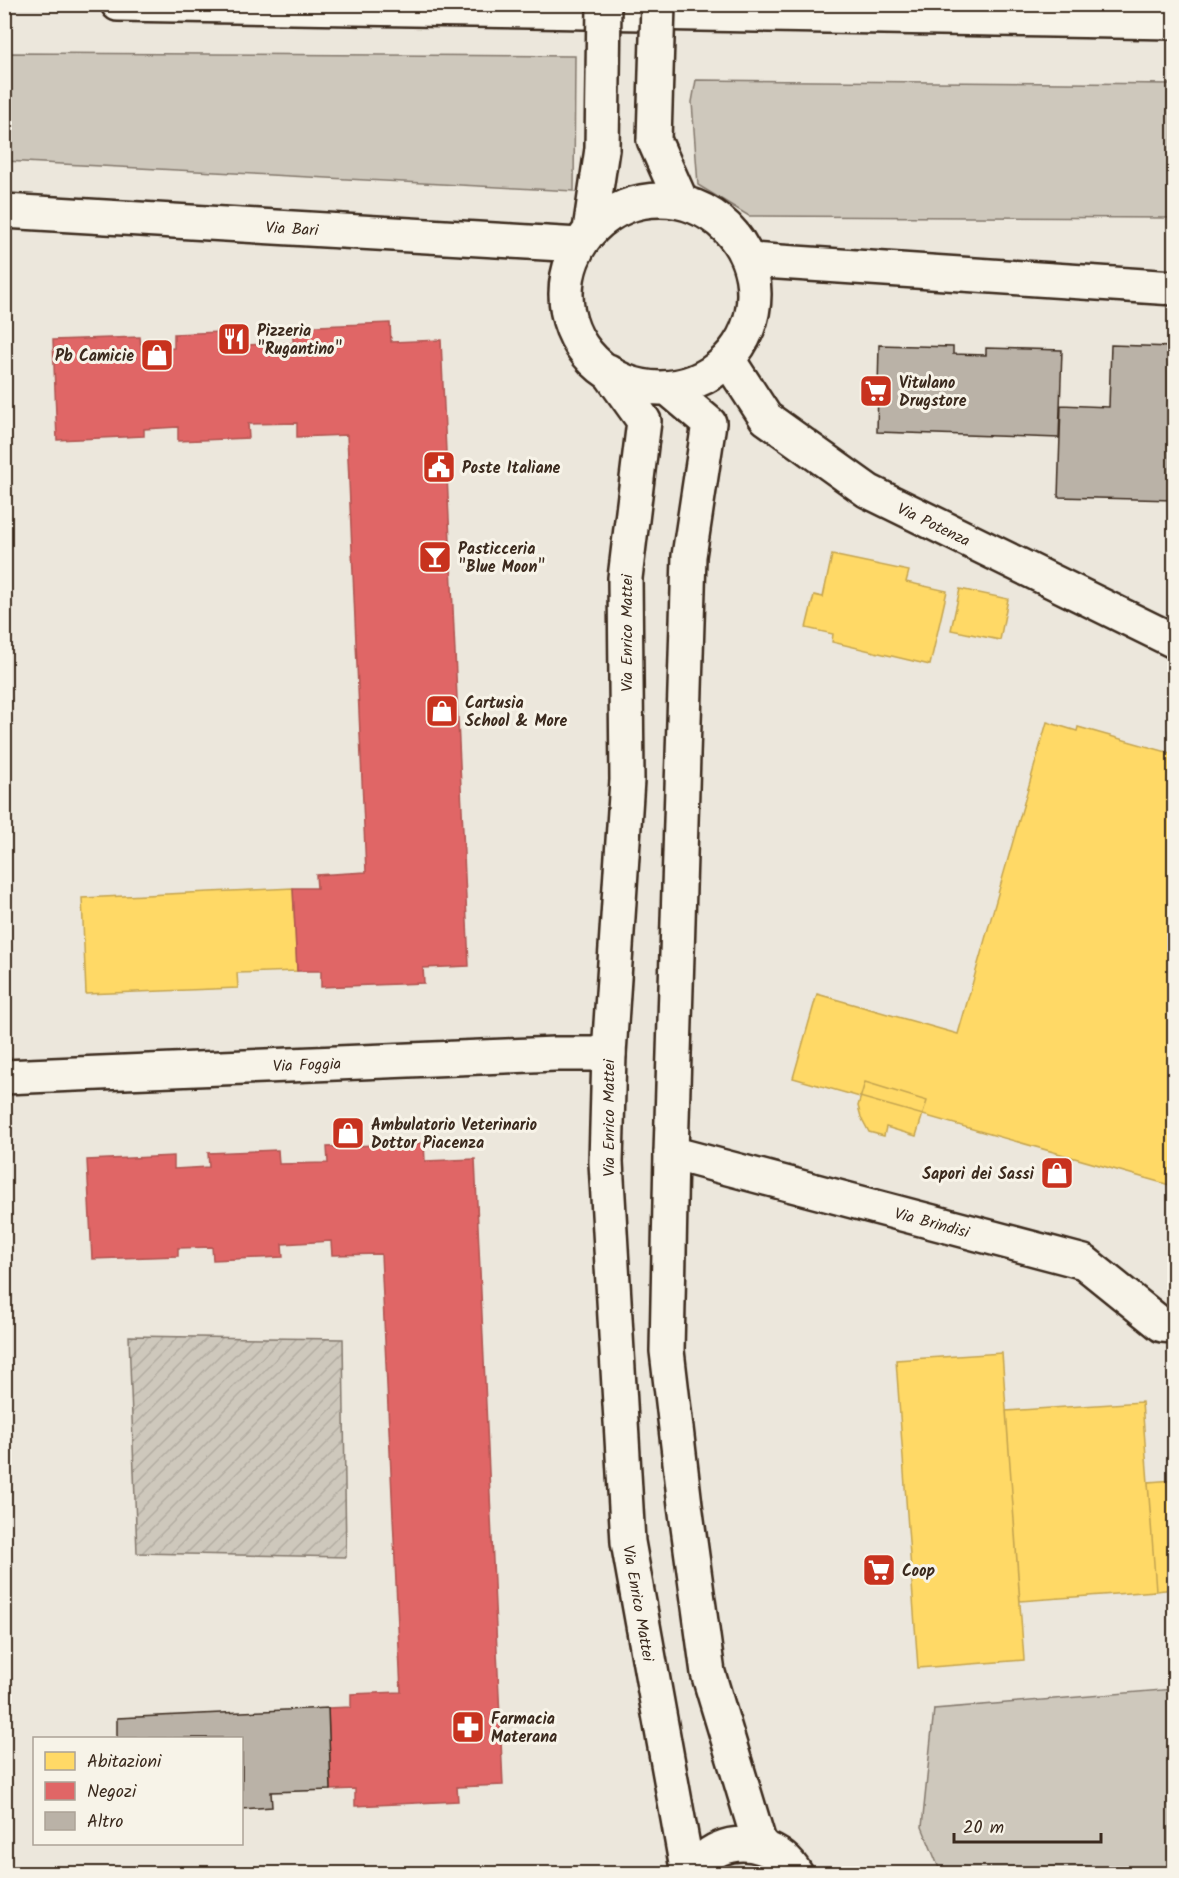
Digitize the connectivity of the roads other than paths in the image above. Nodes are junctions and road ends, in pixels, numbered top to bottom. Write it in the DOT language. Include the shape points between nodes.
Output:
graph roads {
  1 [pos="118,4"];
  2 [pos="604,4"];
  3 [pos="658,4"];
  4 [pos="1174,22"];
  5 [pos="681,201"];
  6 [pos="4,211"];
  7 [pos="585,238"];
  8 [pos="749,260"];
  9 [pos="1174,288"];
  10 [pos="729,361"];
  11 [pos="608,371"];
  12 [pos="670,390"];
  13 [pos="1174,641"];
  14 [pos="609,1054"];
  15 [pos="4,1077"];
  16 [pos="671,1153"];
  17 [pos="1174,1326"];
  18 [pos="760,1845"];
  19 [pos="690,1874"];
  20 [pos="796,1874"];
  1 -- 4 [label="main road"];
  2 -- 7 [label="main road, bridge" via="602,149"];
  3 -- 5 [label="main road, bridge" via="654,140"];
  5 -- 7 [label="main road" via="652,199 620,208"];
  5 -- 8 [label="main road" via="710,213 732,232"];
  6 -- 7 [label="main road, Via Bari"];
  7 -- 11 [label="main road" via="573,258 565,290 568,319 582,349"];
  8 -- 9 [label="main road"];
  8 -- 10 [label="main road" via="756,302"];
  10 -- 12 [label="main road" via="702,381"];
  10 -- 13 [label="main road, Via Potenza" via="766,418 868,491"];
  11 -- 12 [label="main road" via="637,387"];
  11 -- 14 [label="main road, Via Enrico Mattei" via="644,420 625,578 627,780"];
  12 -- 16 [label="main road" via="709,423 689,556"];
  14 -- 15 [label="main road, Via Foggia"];
  14 -- 19 [label="main road, Via Enrico Mattei" via="606,1162 628,1542"];
  16 -- 17 [label="main road, Via Brindisi" via="1084,1262 1162,1325"];
  16 -- 18 [label="main road" via="668,1351 685,1505 708,1673"];
  18 -- 19 [label="main road" via="718,1849"];
  18 -- 20 [label="main road" via="780,1855"];
}
